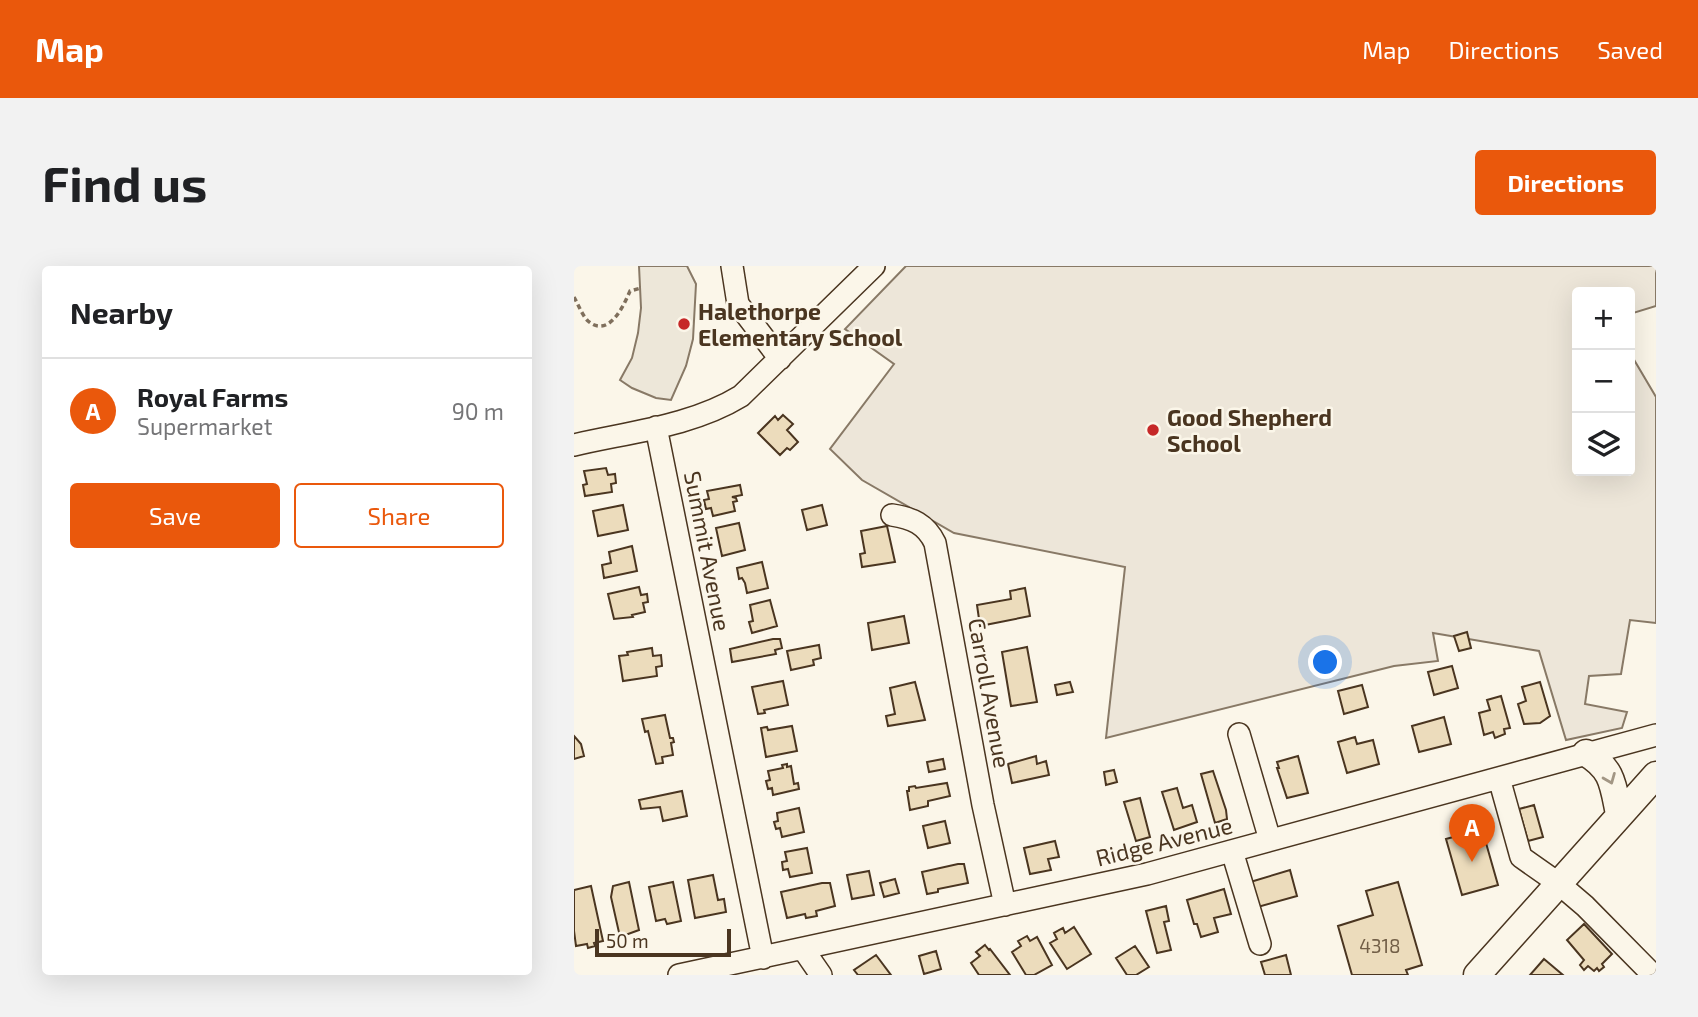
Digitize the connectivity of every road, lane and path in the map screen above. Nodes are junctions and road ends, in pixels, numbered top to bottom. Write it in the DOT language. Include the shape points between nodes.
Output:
graph roads {
  1 [pos="732,266"];
  2 [pos="874,266"];
  3 [pos="641,288"];
  4 [pos="574,297"];
  5 [pos="780,359"];
  6 [pos="656,426"];
  7 [pos="574,445"];
  8 [pos="892,514"];
  9 [pos="1239,734"];
  10 [pos="1656,734"];
  11 [pos="1586,753"];
  12 [pos="1656,775"];
  13 [pos="1499,778"];
  14 [pos="1619,814"];
  15 [pos="1270,840"];
  16 [pos="1232,851"];
  17 [pos="1558,883"];
  18 [pos="1005,905"];
  19 [pos="1260,944"];
  20 [pos="803,949"];
  21 [pos="763,958"];
  22 [pos="679,975"];
  23 [pos="821,975"];
  24 [pos="1477,975"];
  25 [pos="1653,975"];
  1 -- 5 [label="street" via="738,304"];
  2 -- 5 [label="street"];
  3 -- 4 [label="path" via="630,291 620,315 605,324 594,325 586,319"];
  5 -- 6 [label="street" via="723,407"];
  6 -- 7 [label="street"];
  6 -- 21 [label="street, Summit Avenue"];
  8 -- 18 [label="street, Carroll Avenue" via="919,523 935,544"];
  9 -- 15 [label="street"];
  10 -- 11 [label="street, Ridge Avenue"];
  11 -- 13 [label="street, Ridge Avenue"];
  11 -- 14 [label="main road, one-way" via="1608,771"];
  12 -- 14 [label="main road"];
  13 -- 15 [label="street, Ridge Avenue"];
  13 -- 17 [label="street" via="1521,857"];
  14 -- 17 [label="main road"];
  15 -- 16 [label="street, Ridge Avenue"];
  16 -- 18 [label="street, Ridge Avenue"];
  16 -- 19 [label="street"];
  17 -- 24 [label="main road"];
  17 -- 25 [label="street"];
  18 -- 20 [label="street, Ridge Avenue"];
  20 -- 21 [label="street, Ridge Avenue"];
  20 -- 23 [label="street"];
  21 -- 22 [label="street, Ridge Avenue"];
}
